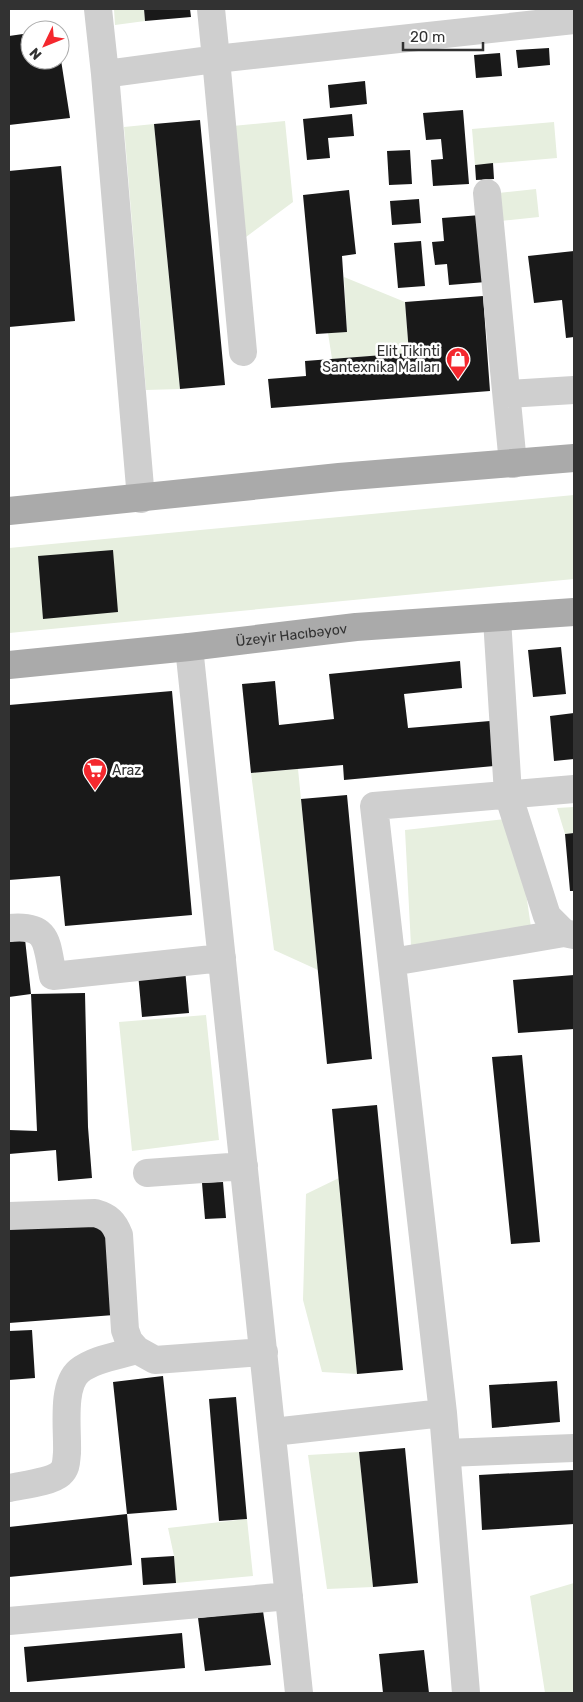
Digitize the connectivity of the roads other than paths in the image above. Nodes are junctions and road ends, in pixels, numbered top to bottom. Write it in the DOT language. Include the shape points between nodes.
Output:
graph roads {
  1 [pos="98,9"];
  2 [pos="211,9"];
  3 [pos="574,20"];
  4 [pos="216,58"];
  5 [pos="105,74"];
  6 [pos="487,193"];
  7 [pos="243,352"];
  8 [pos="574,390"];
  9 [pos="506,394"];
  10 [pos="574,458"];
  11 [pos="513,464"];
  12 [pos="141,499"];
  13 [pos="9,511"];
  14 [pos="574,612"];
  15 [pos="497,619"];
  16 [pos="189,647"];
  17 [pos="9,665"];
  18 [pos="574,788"];
  19 [pos="508,794"];
  20 [pos="9,928"];
  21 [pos="569,934"];
  22 [pos="222,958"];
  23 [pos="392,962"];
  24 [pos="244,1166"];
  25 [pos="147,1173"];
  26 [pos="9,1216"];
  27 [pos="137,1350"];
  28 [pos="264,1352"];
  29 [pos="443,1413"];
  30 [pos="272,1432"];
  31 [pos="574,1448"];
  32 [pos="447,1453"];
  33 [pos="9,1488"];
  34 [pos="289,1596"];
  35 [pos="9,1621"];
  36 [pos="299,1693"];
  37 [pos="466,1693"];
  1 -- 5 [label="street"];
  2 -- 4 [label="street"];
  3 -- 4 [label="street"];
  4 -- 5 [label="street"];
  4 -- 7 [label="street"];
  5 -- 12 [label="street"];
  6 -- 9 [label="street"];
  8 -- 9 [label="street"];
  9 -- 11 [label="street"];
  10 -- 11 [label="main road"];
  11 -- 12 [label="main road" via="339,477"];
  12 -- 13 [label="main road"];
  14 -- 15 [label="main road, Üzeyir Hacıbəyov"];
  15 -- 16 [label="main road, Üzeyir Hacıbəyov" via="356,627"];
  15 -- 19 [label="street"];
  16 -- 17 [label="main road, Üzeyir Hacıbəyov"];
  16 -- 22 [label="street"];
  18 -- 19 [label="street"];
  19 -- 21 [label="street" via="547,916"];
  19 -- 23 [label="street" via="374,806"];
  20 -- 22 [label="street" via="26,926 36,929 45,939 53,976"];
  21 -- 23 [label="street"];
  22 -- 24 [label="street"];
  23 -- 29 [label="street"];
  24 -- 25 [label="street"];
  24 -- 28 [label="street"];
  26 -- 27 [label="street" via="95,1213 114,1223 118,1235 126,1330 129,1341"];
  27 -- 28 [label="street" via="155,1360"];
  27 -- 33 [label="street" via="94,1363 78,1372 72,1380 68,1403 66,1466 60,1474"];
  28 -- 30 [label="street"];
  29 -- 30 [label="street"];
  29 -- 32 [label="street"];
  30 -- 34 [label="street"];
  31 -- 32 [label="street"];
  32 -- 37 [label="street"];
  34 -- 35 [label="street"];
  34 -- 36 [label="street"];
}
